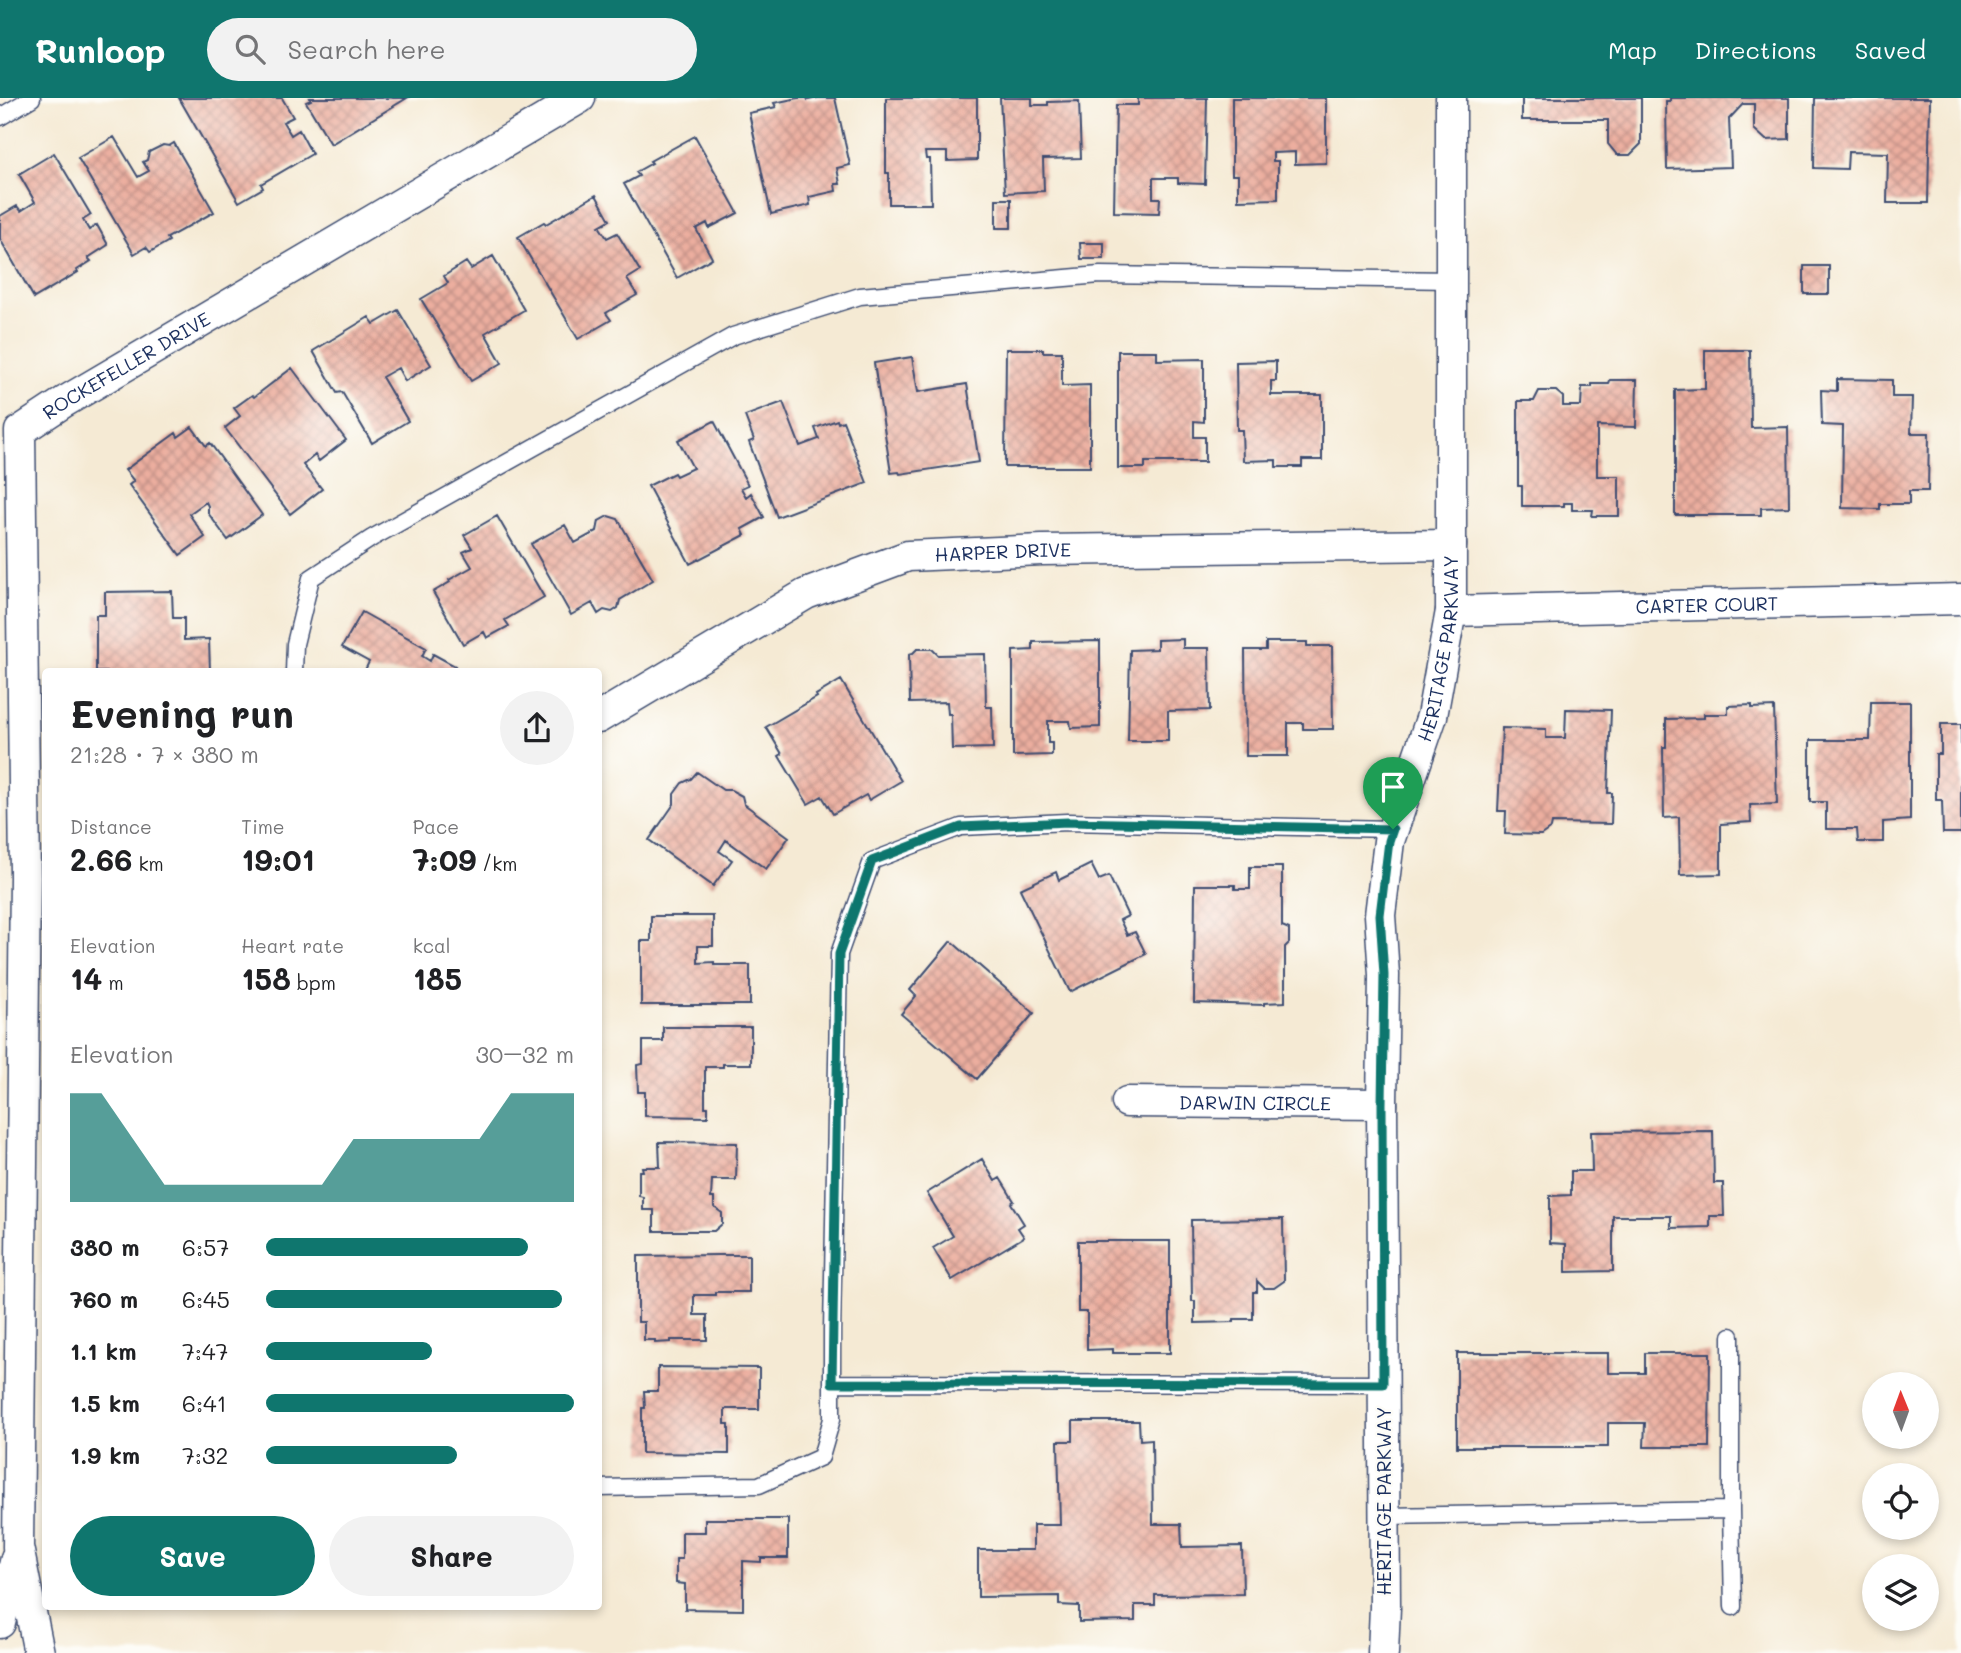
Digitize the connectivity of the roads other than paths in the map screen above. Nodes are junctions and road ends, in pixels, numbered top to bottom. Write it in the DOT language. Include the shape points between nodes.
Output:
graph roads {
  1 [pos="32,98"];
  2 [pos="580,98"];
  3 [pos="1451,98"];
  4 [pos="0,117"];
  5 [pos="1452,280"];
  6 [pos="1451,545"];
  7 [pos="1961,599"];
  8 [pos="1451,611"];
  9 [pos="294,668"];
  10 [pos="602,716"];
  11 [pos="1393,829"];
  12 [pos="1127,1102"];
  13 [pos="1382,1104"];
  14 [pos="1731,1336"];
  15 [pos="832,1383"];
  16 [pos="1383,1384"];
  17 [pos="602,1488"];
  18 [pos="1731,1510"];
  19 [pos="1384,1516"];
  20 [pos="18,1547"];
  21 [pos="1733,1607"];
  22 [pos="0,1623"];
  23 [pos="38,1653"];
  24 [pos="1383,1653"];
  1 -- 4 [label="lane"];
  2 -- 20 [label="street, ROCKEFELLER DRIVE" via="20,431 25,877"];
  3 -- 5 [label="street, HERITAGE PARKWAY"];
  5 -- 6 [label="street, HERITAGE PARKWAY"];
  5 -- 9 [label="lane" via="1100,275 860,296 733,336 372,538 311,578 295,644"];
  6 -- 8 [label="street, HERITAGE PARKWAY"];
  6 -- 10 [label="street, HARPER DRIVE" via="908,556 806,594"];
  7 -- 8 [label="street, CARTER COURT"];
  8 -- 11 [label="street, HERITAGE PARKWAY" via="1433,716"];
  11 -- 13 [label="street, HERITAGE PARKWAY" via="1380,915"];
  11 -- 15 [label="lane" via="1068,822 961,827 872,861 839,954"];
  12 -- 13 [label="street, DARWIN CIRCLE"];
  13 -- 16 [label="street, HERITAGE PARKWAY"];
  14 -- 18 [label="lane"];
  15 -- 16 [label="lane"];
  15 -- 17 [label="lane" via="832,1419 821,1457 759,1485"];
  16 -- 19 [label="street, HERITAGE PARKWAY"];
  18 -- 19 [label="lane"];
  18 -- 21 [label="lane"];
  19 -- 24 [label="street, HERITAGE PARKWAY"];
  20 -- 22 [label="street, ROCKEFELLER DRIVE"];
  20 -- 23 [label="street, ROCKEFELLER DRIVE"];
}
